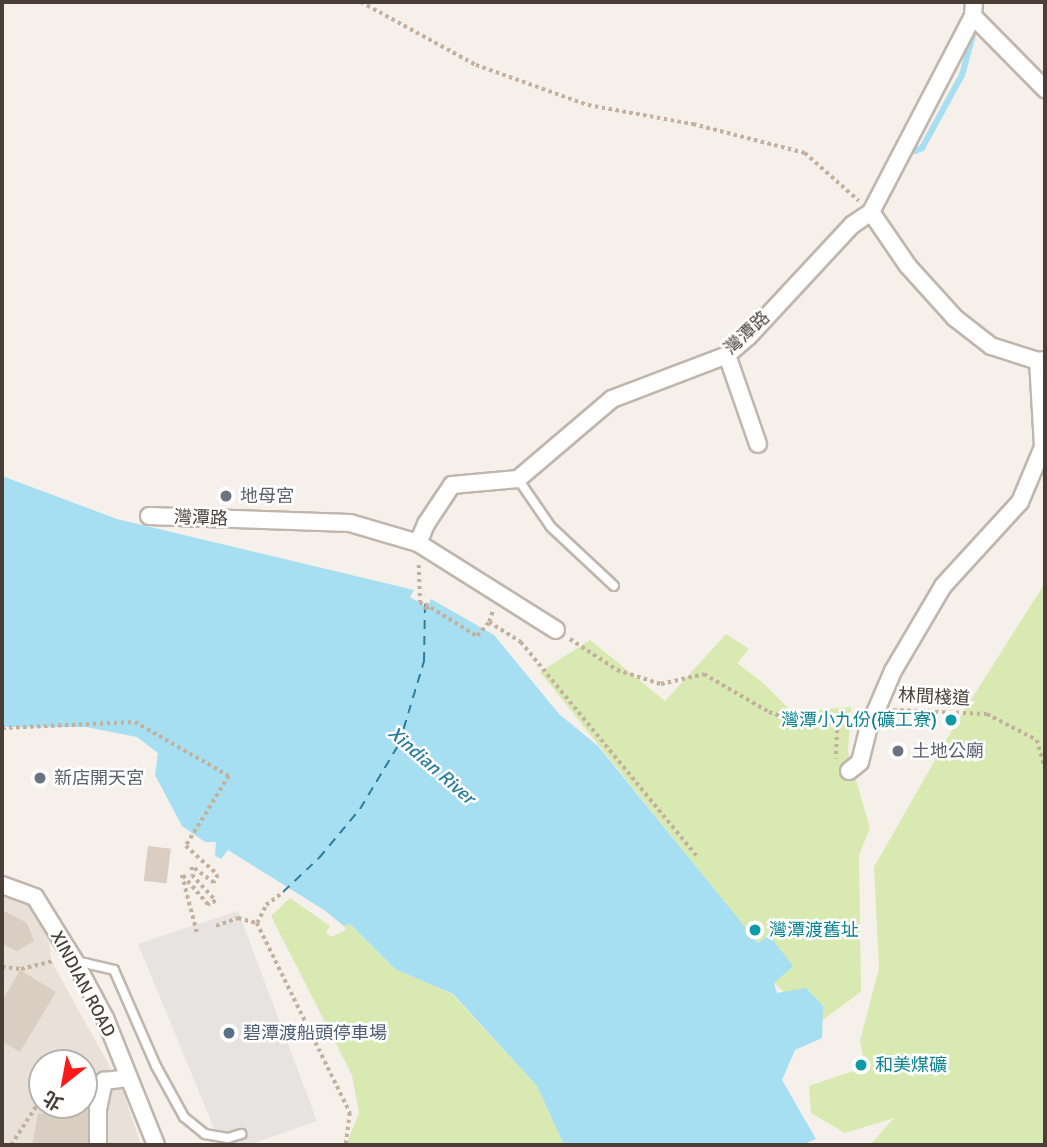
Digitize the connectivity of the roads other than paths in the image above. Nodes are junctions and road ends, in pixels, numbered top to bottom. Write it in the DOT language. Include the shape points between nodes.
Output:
graph roads {
  1 [pos="974,9"];
  2 [pos="1045,89"];
  3 [pos="871,212"];
  4 [pos="727,355"];
  5 [pos="1042,360"];
  6 [pos="758,444"];
  7 [pos="518,479"];
  8 [pos="149,516"];
  9 [pos="418,543"];
  10 [pos="614,586"];
  11 [pos="556,630"];
  12 [pos="849,771"];
  13 [pos="2,885"];
  14 [pos="74,960"];
  15 [pos="128,1078"];
  16 [pos="241,1134"];
  17 [pos="98,1145"];
  18 [pos="156,1145"];
  1 -- 2 [label="street"];
  1 -- 3 [label="street, 灣潭路"];
  3 -- 4 [label="street, 灣潭路" via="852,225"];
  3 -- 5 [label="street" via="908,266 955,318 991,346"];
  4 -- 6 [label="street"];
  4 -- 7 [label="street, 灣潭路" via="612,399"];
  5 -- 12 [label="street" via="1042,447 1020,502 943,586 893,671 860,762"];
  7 -- 9 [label="street" via="452,485"];
  7 -- 10 [label="lane" via="551,527"];
  8 -- 9 [label="street, 灣潭路" via="350,523"];
  9 -- 11 [label="street, 灣潭路"];
  13 -- 14 [label="street, XINDIAN ROAD" via="35,897"];
  14 -- 15 [label="street, XINDIAN ROAD" via="105,1018"];
  14 -- 16 [label="lane" via="114,970 184,1117 205,1134 228,1138"];
  15 -- 17 [label="street" via="104,1081"];
  15 -- 18 [label="street, XINDIAN ROAD"];
}
